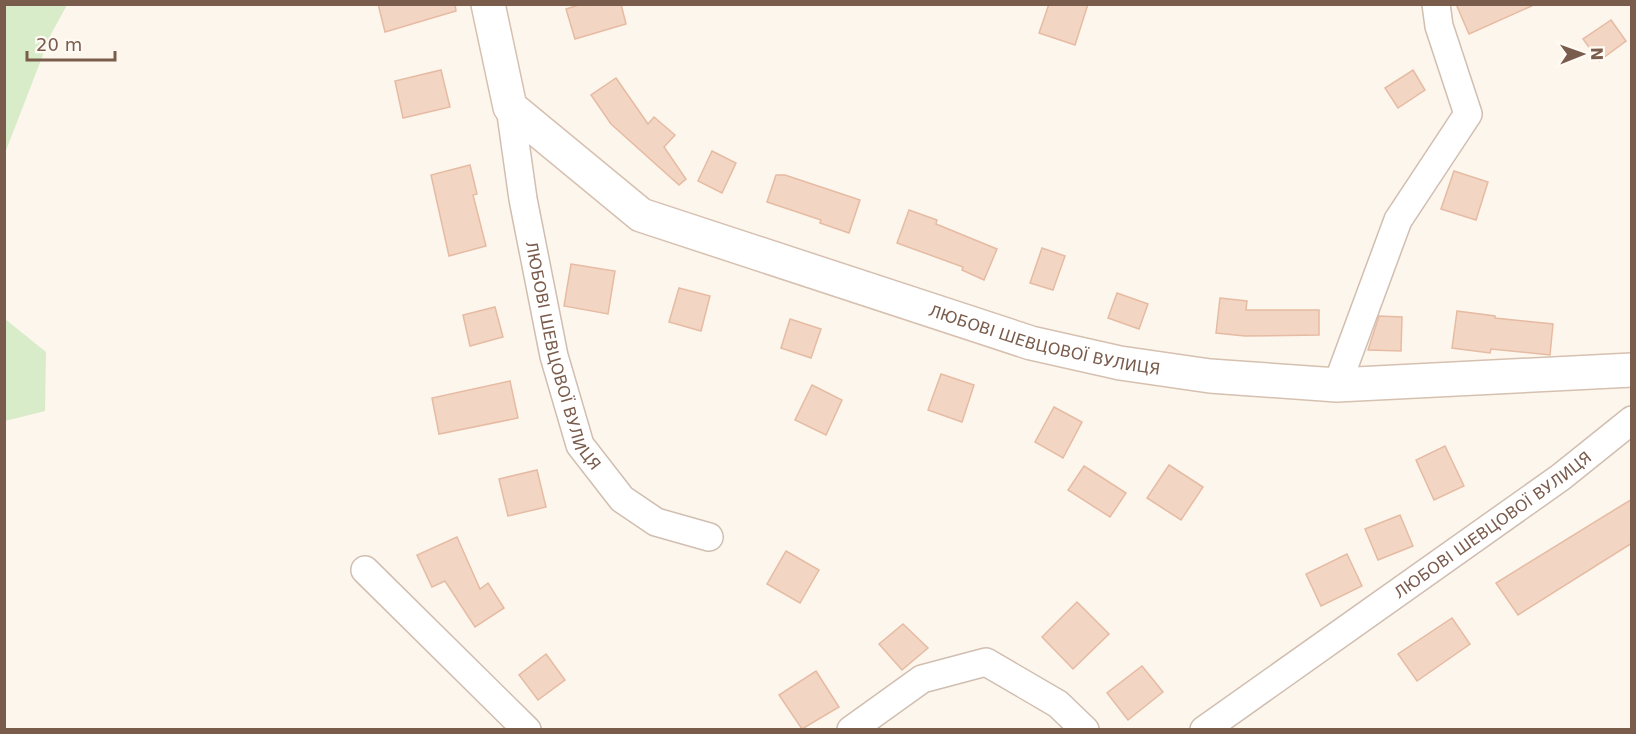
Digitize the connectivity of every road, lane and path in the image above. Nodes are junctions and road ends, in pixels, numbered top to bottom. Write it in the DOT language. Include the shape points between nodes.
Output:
graph roads {
  1 [pos="488,4"];
  2 [pos="1436,4"];
  3 [pos="510,107"];
  4 [pos="1632,370"];
  5 [pos="1337,385"];
  6 [pos="1632,420"];
  7 [pos="709,537"];
  8 [pos="365,570"];
  9 [pos="527,729"];
  10 [pos="851,729"];
  11 [pos="1085,729"];
  12 [pos="1204,729"];
  1 -- 3 [label="street, ЛЮБОВІ ШЕВЦОВОЇ ВУЛИЦЯ"];
  2 -- 5 [label="street" via="1439,26 1468,114 1398,220"];
  3 -- 5 [label="street, ЛЮБОВІ ШЕВЦОВОЇ ВУЛИЦЯ" via="641,215 1030,343 1120,363 1210,376"];
  3 -- 7 [label="street, ЛЮБОВІ ШЕВЦОВОЇ ВУЛИЦЯ" via="523,199 554,356 580,445 622,499 656,522"];
  4 -- 5 [label="street, ЛЮБОВІ ШЕВЦОВОЇ ВУЛИЦЯ"];
  6 -- 12 [label="street, ЛЮБОВІ ШЕВЦОВОЇ ВУЛИЦЯ" via="1561,477"];
  8 -- 9 [label="street"];
  10 -- 11 [label="street" via="922,679 986,662 1058,704"];
}
